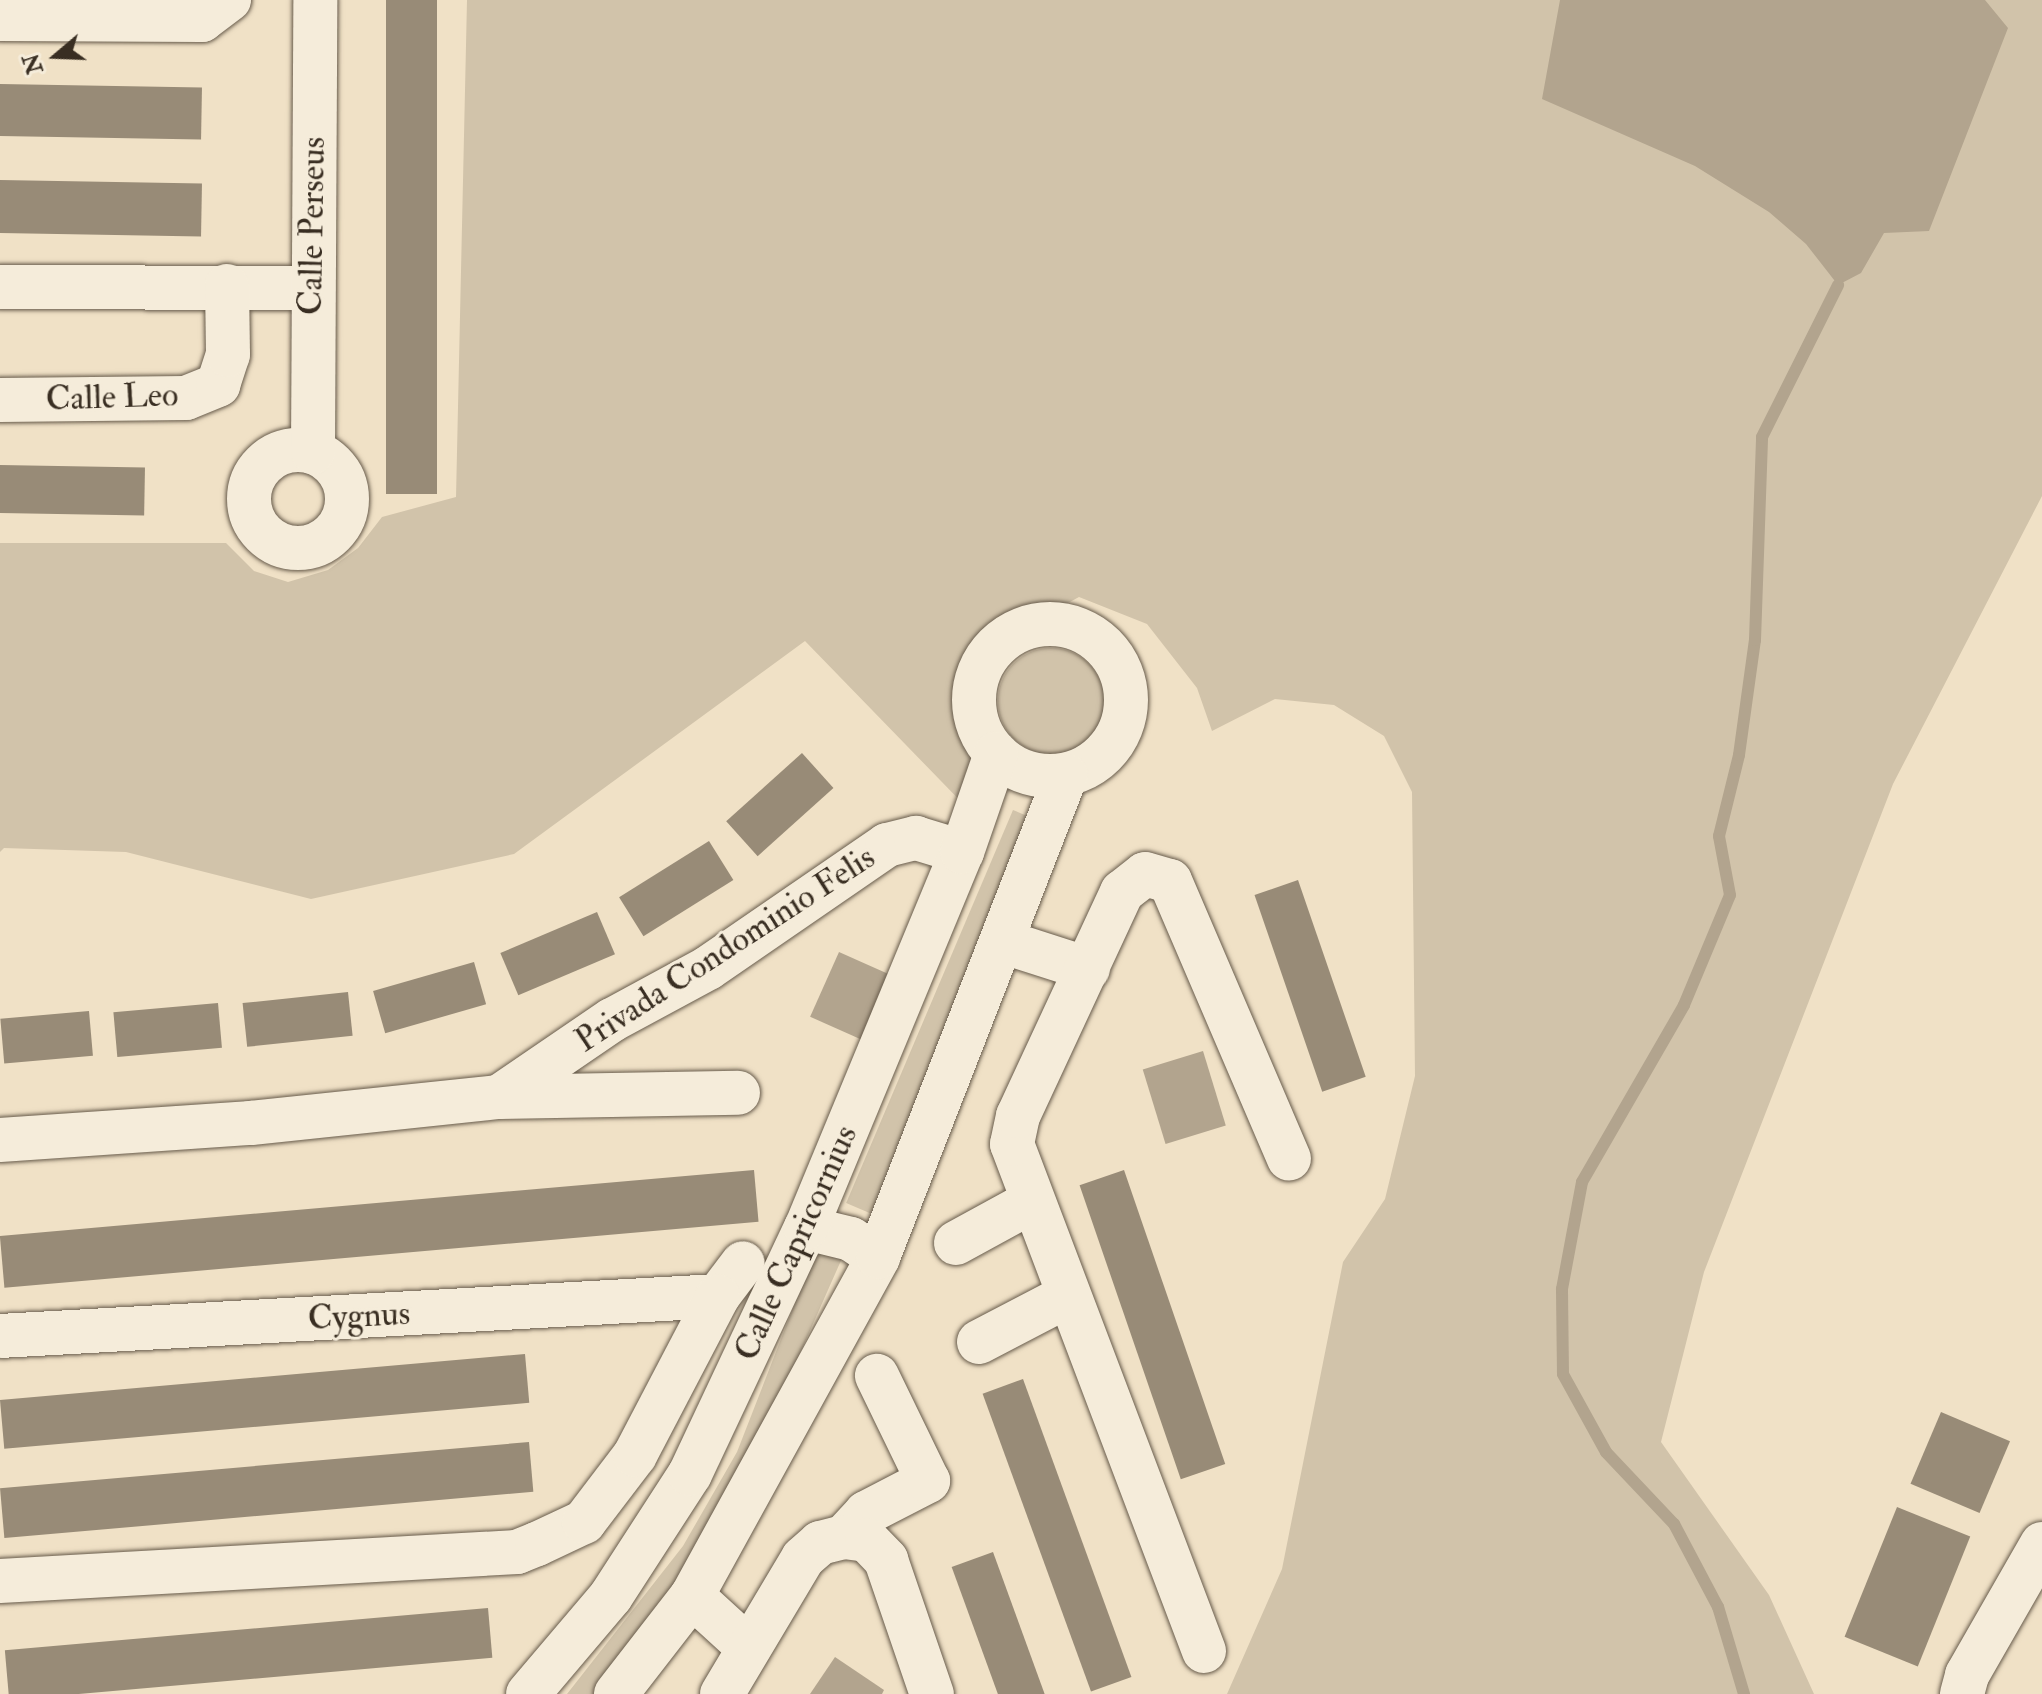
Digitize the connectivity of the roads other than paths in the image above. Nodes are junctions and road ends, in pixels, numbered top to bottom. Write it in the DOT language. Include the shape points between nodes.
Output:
graph roads {
  1 [pos="229,0"];
  2 [pos="315,0"];
  3 [pos="0,19"];
  4 [pos="227,286"];
  5 [pos="0,287"];
  6 [pos="311,288"];
  7 [pos="0,400"];
  8 [pos="313,452"];
  9 [pos="996,754"];
  10 [pos="1066,775"];
  11 [pos="962,852"];
  12 [pos="1004,942"];
  13 [pos="1088,969"];
  14 [pos="738,1093"];
  15 [pos="499,1097"];
  16 [pos="0,1140"];
  17 [pos="1289,1159"];
  18 [pos="1031,1202"];
  19 [pos="806,1228"];
  20 [pos="956,1243"];
  21 [pos="878,1257"];
  22 [pos="1067,1296"];
  23 [pos="0,1336"];
  24 [pos="979,1342"];
  25 [pos="877,1376"];
  26 [pos="635,1455"];
  27 [pos="690,1474"];
  28 [pos="844,1537"];
  29 [pos="2042,1544"];
  30 [pos="0,1581"];
  31 [pos="692,1596"];
  32 [pos="749,1648"];
  33 [pos="1204,1651"];
  34 [pos="528,1694"];
  35 [pos="616,1694"];
  36 [pos="722,1694"];
  37 [pos="932,1694"];
  38 [pos="1962,1694"];
  1 -- 3 [label="street" via="202,20"];
  2 -- 6 [label="street, Calle Perseus"];
  4 -- 5 [label="street"];
  4 -- 6 [label="street"];
  4 -- 7 [label="street, Calle Leo" via="228,355 218,385 186,398"];
  6 -- 8 [label="street, Calle Perseus"];
  9 -- 10 [label="street" via="1036,776"];
  9 -- 10 [label="street" via="982,736 973,709 977,673 1007,636 1034,624 1064,624 1092,635 1113,656 1125,684 1125,714 1115,742 1094,763"];
  9 -- 11 [label="street, Calle Capricornius"];
  10 -- 12 [label="street, Calle Capricornius"];
  11 -- 15 [label="street, Privada Condominio Felis" via="916,838 887,845 708,968 612,1020"];
  11 -- 19 [label="street, Calle Capricornius"];
  12 -- 13 [label="street"];
  12 -- 21 [label="street, Calle Capricornius"];
  13 -- 17 [label="street" via="1122,892 1145,874 1170,881"];
  13 -- 18 [label="street" via="1018,1116 1012,1144"];
  14 -- 15 [label="street, Privada Condominio Felis"];
  15 -- 16 [label="street, Privada Condominio Felis" via="251,1123"];
  18 -- 20 [label="street"];
  18 -- 22 [label="street"];
  19 -- 21 [label="street" via="851,1239"];
  19 -- 27 [label="street, Calle Capricornius"];
  21 -- 31 [label="street, Calle Capricornius"];
  22 -- 24 [label="street"];
  22 -- 33 [label="street"];
  23 -- 26 [label="street, Cygnus" via="731,1280"];
  25 -- 28 [label="street" via="928,1481 866,1513"];
  26 -- 27 [label="street"];
  26 -- 30 [label="street, Cygnus" via="584,1522 517,1552"];
  27 -- 34 [label="street, Calle Capricornius" via="611,1596"];
  28 -- 32 [label="street" via="820,1543 803,1558"];
  28 -- 37 [label="street" via="867,1540 886,1560"];
  29 -- 38 [label="street" via="1967,1675"];
  31 -- 32 [label="street"];
  31 -- 35 [label="street, Calle Capricornius"];
  32 -- 36 [label="street"];
}
